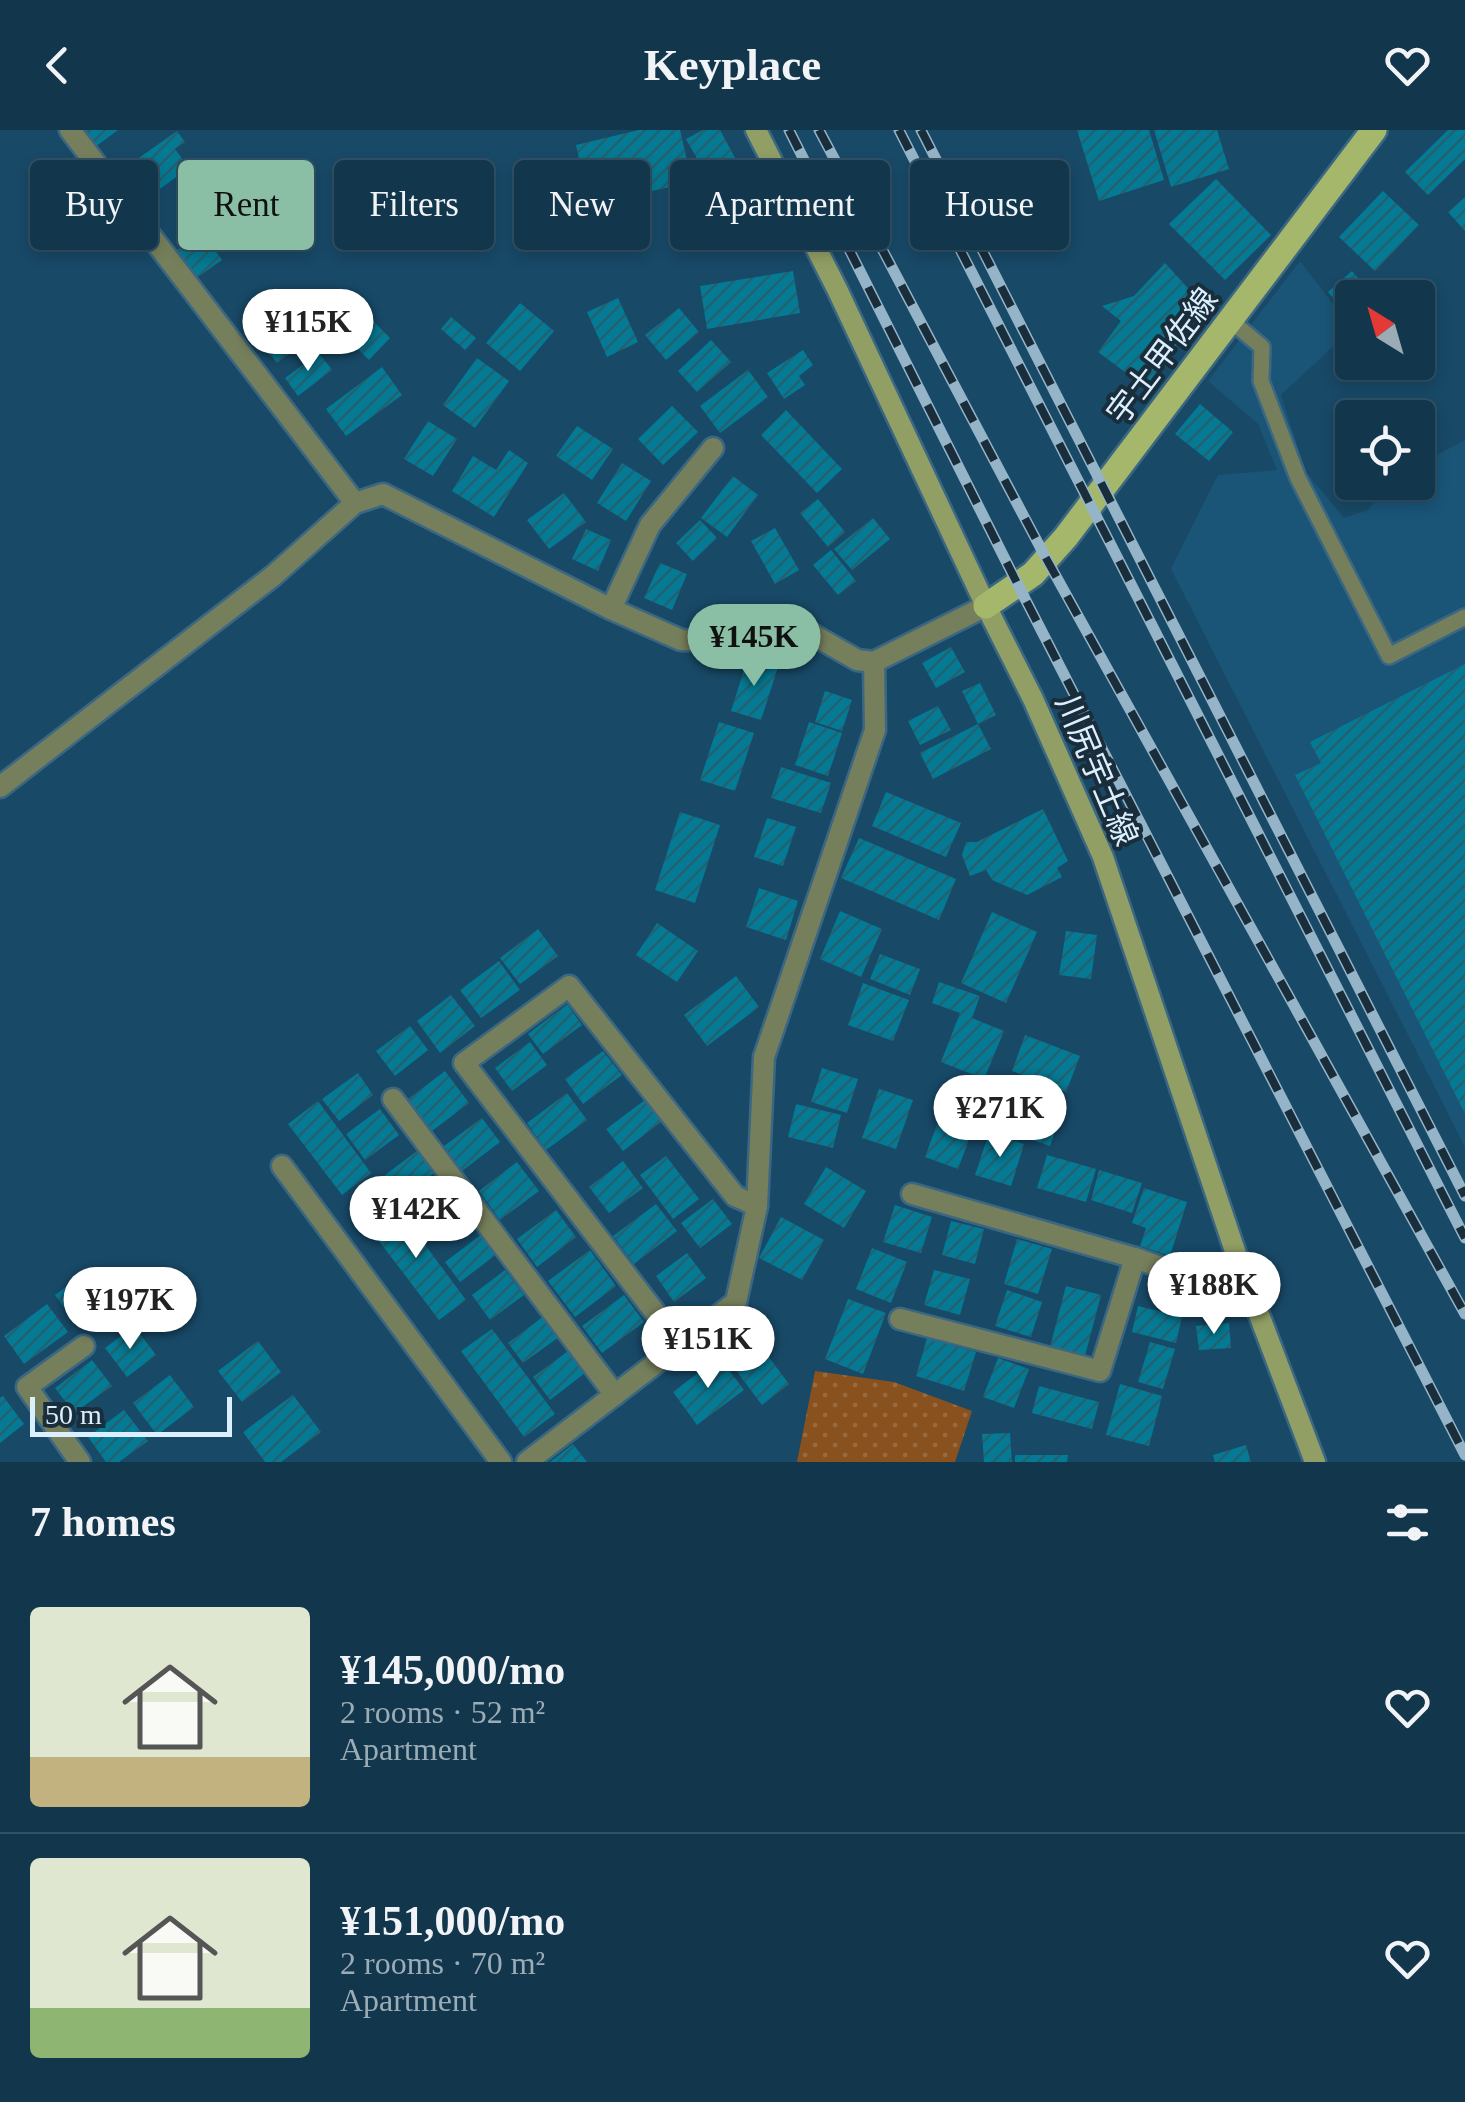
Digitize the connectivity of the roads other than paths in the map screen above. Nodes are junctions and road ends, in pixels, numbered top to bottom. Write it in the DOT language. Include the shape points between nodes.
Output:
graph roads {
  1 [pos="70,130"];
  2 [pos="756,130"];
  3 [pos="1374,130"];
  4 [pos="1230,320"];
  5 [pos="712,448"];
  6 [pos="355,504"];
  7 [pos="986,606"];
  8 [pos="611,608"];
  9 [pos="1465,617"];
  10 [pos="874,662"];
  11 [pos="0,787"];
  12 [pos="393,1100"];
  13 [pos="282,1166"];
  14 [pos="912,1194"];
  15 [pos="757,1206"];
  16 [pos="1136,1258"];
  17 [pos="1253,1300"];
  18 [pos="900,1319"];
  19 [pos="680,1345"];
  20 [pos="84,1346"];
  21 [pos="615,1395"];
  22 [pos="80,1462"];
  23 [pos="501,1462"];
  24 [pos="528,1462"];
  25 [pos="1315,1462"];
  1 -- 6 [label="street"];
  2 -- 7 [label="main road, 川尻宇土線"];
  3 -- 4 [label="main road, 宇土甲佐線"];
  4 -- 7 [label="main road, 宇土甲佐線" via="1047,560"];
  4 -- 9 [label="lane" via="1262,348 1260,381 1298,478 1390,656"];
  5 -- 8 [label="street" via="650,525"];
  6 -- 8 [label="street" via="383,494"];
  6 -- 11 [label="street" via="273,576"];
  7 -- 10 [label="street"];
  7 -- 17 [label="main road, 川尻宇土線" via="1103,857"];
  8 -- 10 [label="street" via="681,640 729,641 770,627 810,634"];
  10 -- 15 [label="street" via="875,730 764,1057"];
  12 -- 21 [label="street"];
  13 -- 23 [label="street"];
  14 -- 16 [label="street"];
  15 -- 19 [label="street" via="736,1302"];
  15 -- 19 [label="street" via="734,1196 569,986 464,1063"];
  16 -- 17 [label="street"];
  16 -- 18 [label="street" via="1100,1372"];
  17 -- 25 [label="main road, 川尻宇土線"];
  19 -- 21 [label="street"];
  20 -- 22 [label="street" via="26,1388"];
  21 -- 24 [label="street"];
}
